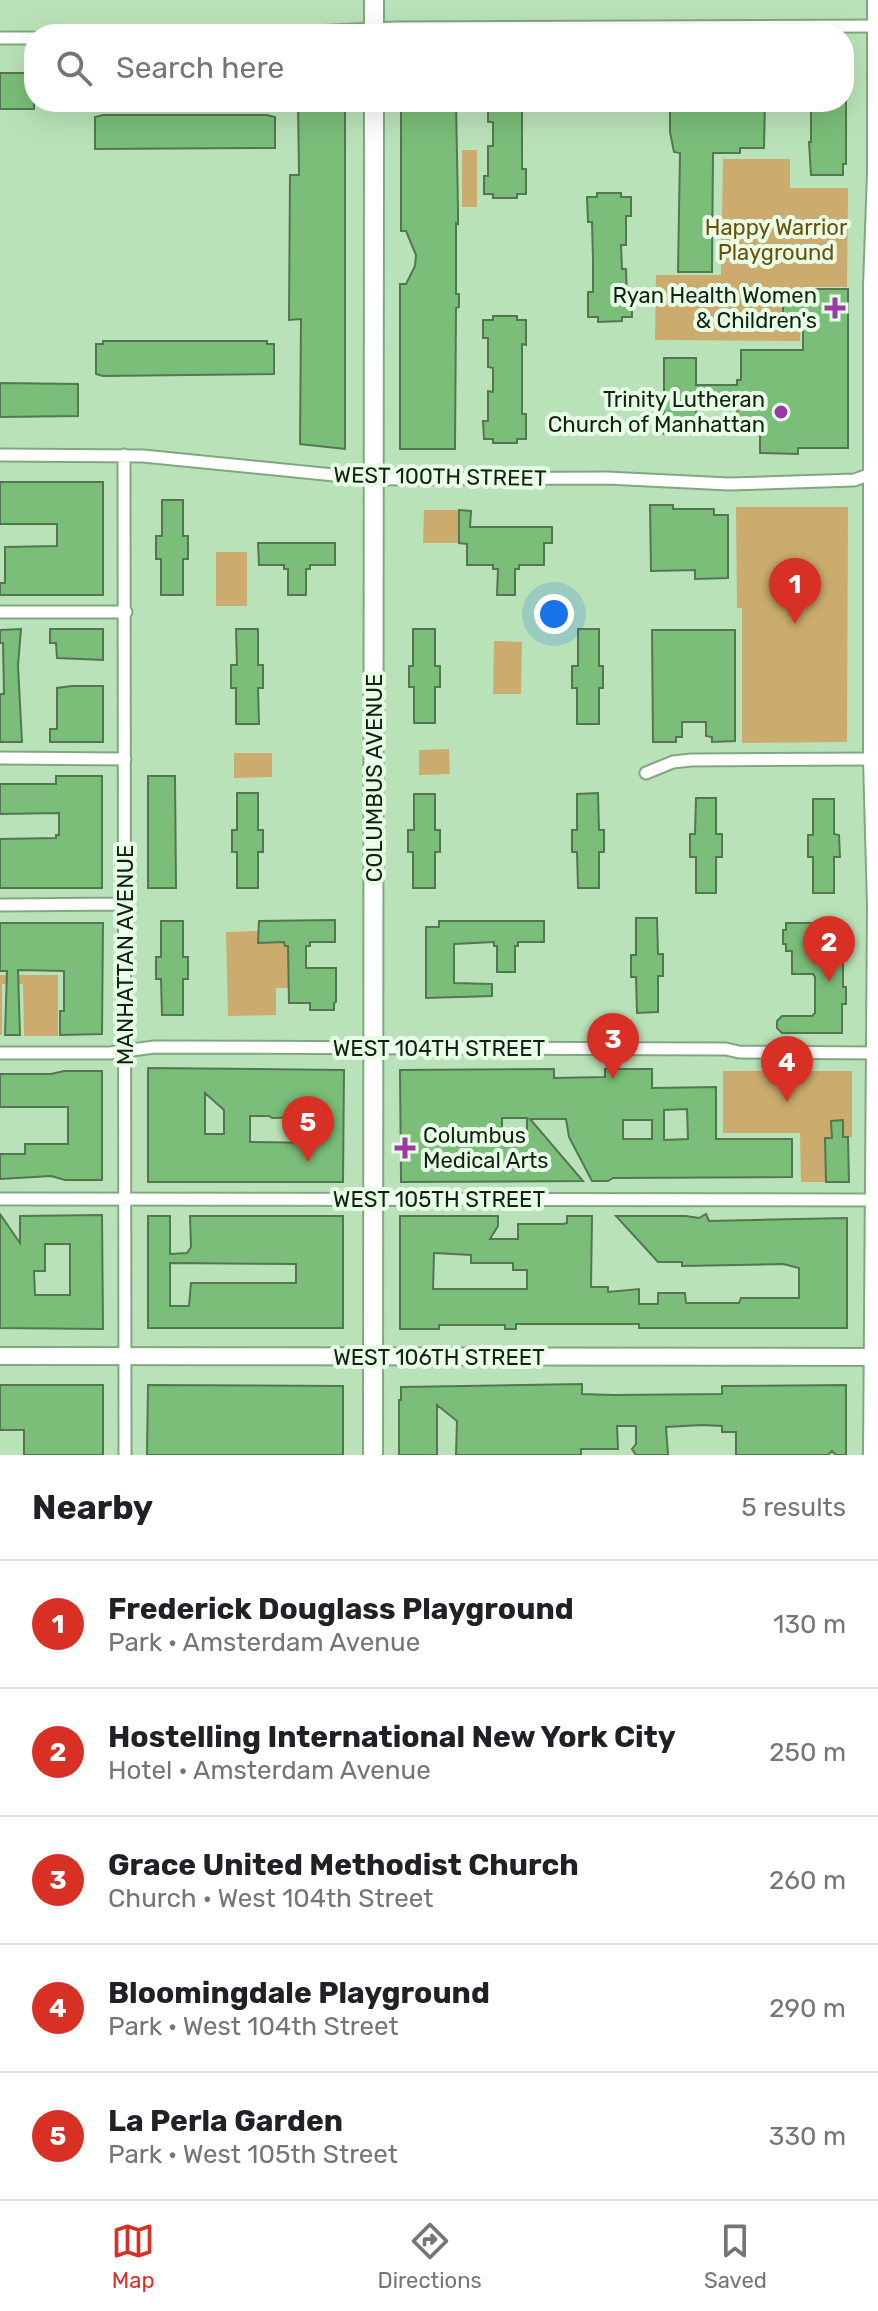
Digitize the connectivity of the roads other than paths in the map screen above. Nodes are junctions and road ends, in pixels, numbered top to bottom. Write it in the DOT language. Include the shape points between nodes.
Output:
graph roads {
  1 [pos="374,0"];
  2 [pos="877,0"];
  3 [pos="374,24"];
  4 [pos="854,26"];
  5 [pos="877,26"];
  6 [pos="0,38"];
  7 [pos="24,38"];
  8 [pos="374,112"];
  9 [pos="877,173"];
  10 [pos="876,319"];
  11 [pos="0,455"];
  12 [pos="124,455"];
  13 [pos="875,472"];
  14 [pos="374,479"];
  15 [pos="0,612"];
  16 [pos="126,612"];
  17 [pos="875,613"];
  18 [pos="0,758"];
  19 [pos="125,759"];
  20 [pos="876,759"];
  21 [pos="646,773"];
  22 [pos="125,904"];
  23 [pos="0,905"];
  24 [pos="878,906"];
  25 [pos="374,1048"];
  26 [pos="125,1049"];
  27 [pos="0,1053"];
  28 [pos="876,1053"];
  29 [pos="0,1199"];
  30 [pos="125,1199"];
  31 [pos="373,1199"];
  32 [pos="877,1200"];
  33 [pos="0,1356"];
  34 [pos="125,1357"];
  35 [pos="373,1357"];
  36 [pos="875,1357"];
  37 [pos="125,1455"];
  38 [pos="373,1455"];
  39 [pos="873,1455"];
  1 -- 3 [label="main road"];
  2 -- 5 [label="main road"];
  4 -- 5 [label="street"];
  5 -- 9 [label="main road"];
  6 -- 7 [label="street"];
  8 -- 14 [label="main road, COLUMBUS AVENUE"];
  9 -- 10 [label="main road"];
  10 -- 13 [label="main road"];
  11 -- 12 [label="street, WEST 100TH STREET"];
  12 -- 14 [label="street, WEST 100TH STREET"];
  12 -- 16 [label="street, MANHATTAN AVENUE"];
  13 -- 14 [label="street, WEST 100TH STREET" via="854,480 729,484 607,478"];
  13 -- 17 [label="main road"];
  14 -- 25 [label="main road, COLUMBUS AVENUE"];
  15 -- 16 [label="street"];
  16 -- 19 [label="street, MANHATTAN AVENUE"];
  17 -- 20 [label="main road"];
  18 -- 19 [label="street"];
  19 -- 22 [label="street, MANHATTAN AVENUE"];
  20 -- 21 [label="street" via="691,760"];
  20 -- 24 [label="main road"];
  22 -- 23 [label="street"];
  22 -- 26 [label="street, MANHATTAN AVENUE"];
  24 -- 28 [label="main road"];
  25 -- 26 [label="street, WEST 104TH STREET"];
  25 -- 28 [label="street, WEST 104TH STREET"];
  25 -- 31 [label="main road, COLUMBUS AVENUE"];
  26 -- 27 [label="street, WEST 104TH STREET"];
  26 -- 30 [label="street, MANHATTAN AVENUE"];
  28 -- 32 [label="main road"];
  29 -- 30 [label="street, WEST 105TH STREET"];
  30 -- 31 [label="street, WEST 105TH STREET"];
  30 -- 34 [label="street, MANHATTAN AVENUE"];
  31 -- 32 [label="street, WEST 105TH STREET"];
  31 -- 35 [label="main road, COLUMBUS AVENUE"];
  32 -- 36 [label="main road"];
  33 -- 34 [label="main road, WEST 106TH STREET"];
  34 -- 35 [label="main road, WEST 106TH STREET"];
  34 -- 37 [label="street, MANHATTAN AVENUE"];
  35 -- 36 [label="main road, WEST 106TH STREET"];
  35 -- 38 [label="main road, COLUMBUS AVENUE"];
  36 -- 39 [label="main road"];
}
